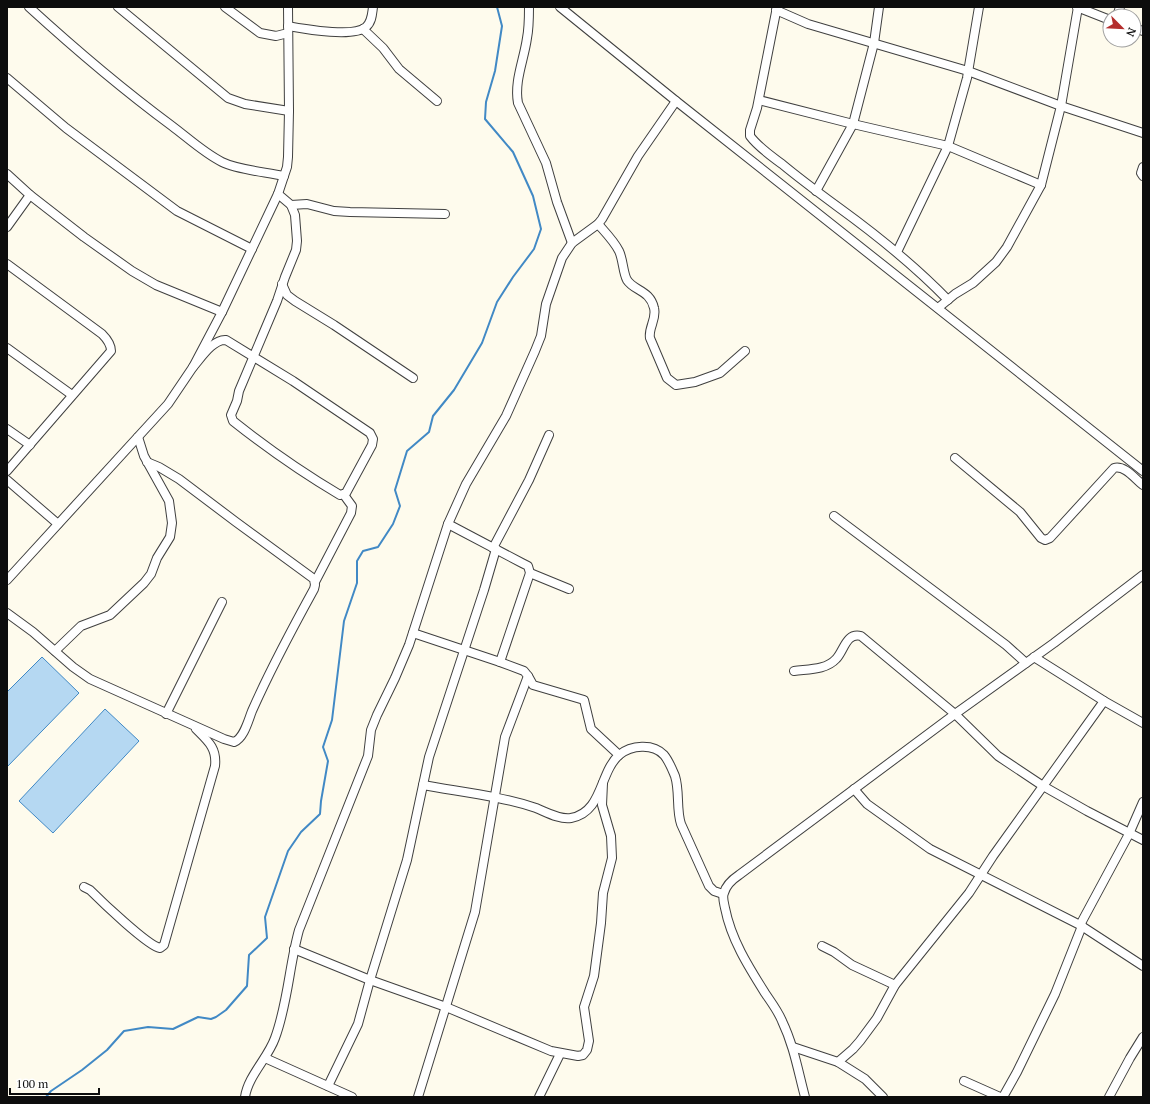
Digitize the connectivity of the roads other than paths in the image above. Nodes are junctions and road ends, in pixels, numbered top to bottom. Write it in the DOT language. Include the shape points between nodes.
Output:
graph roads {
  1 [pos="29,7"];
  2 [pos="118,7"];
  3 [pos="225,7"];
  4 [pos="288,7"];
  5 [pos="373,7"];
  6 [pos="529,7"];
  7 [pos="560,7"];
  8 [pos="879,7"];
  9 [pos="979,7"];
  10 [pos="1078,7"];
  11 [pos="777,8"];
  12 [pos="1102,17"];
  13 [pos="363,29"];
  14 [pos="288,30"];
  15 [pos="874,43"];
  16 [pos="968,71"];
  17 [pos="7,78"];
  18 [pos="759,100"];
  19 [pos="676,101"];
  20 [pos="437,102"];
  21 [pos="1061,106"];
  22 [pos="289,111"];
  23 [pos="853,124"];
  24 [pos="1143,133"];
  25 [pos="948,146"];
  26 [pos="1143,167"];
  27 [pos="7,174"];
  28 [pos="284,176"];
  29 [pos="1143,176"];
  30 [pos="1041,185"];
  31 [pos="816,191"];
  32 [pos="278,194"];
  33 [pos="30,195"];
  34 [pos="291,205"];
  35 [pos="445,214"];
  36 [pos="598,224"];
  37 [pos="7,227"];
  38 [pos="572,243"];
  39 [pos="252,249"];
  40 [pos="897,252"];
  41 [pos="7,264"];
  42 [pos="282,284"];
  43 [pos="948,300"];
  44 [pos="938,308"];
  45 [pos="222,312"];
  46 [pos="7,348"];
  47 [pos="745,351"];
  48 [pos="253,356"];
  49 [pos="193,367"];
  50 [pos="412,378"];
  51 [pos="72,395"];
  52 [pos="7,429"];
  53 [pos="549,435"];
  54 [pos="138,437"];
  55 [pos="30,444"];
  56 [pos="955,458"];
  57 [pos="147,462"];
  58 [pos="7,471"];
  59 [pos="1143,471"];
  60 [pos="7,480"];
  61 [pos="1143,485"];
  62 [pos="344,495"];
  63 [pos="834,516"];
  64 [pos="58,524"];
  65 [pos="448,524"];
  66 [pos="495,549"];
  67 [pos="530,573"];
  68 [pos="1143,575"];
  69 [pos="7,580"];
  70 [pos="315,582"];
  71 [pos="569,589"];
  72 [pos="222,602"];
  73 [pos="7,613"];
  74 [pos="413,633"];
  75 [pos="464,650"];
  76 [pos="55,651"];
  77 [pos="1034,657"];
  78 [pos="500,662"];
  79 [pos="1026,663"];
  80 [pos="794,671"];
  81 [pos="528,676"];
  82 [pos="1104,701"];
  83 [pos="166,714"];
  84 [pos="955,714"];
  85 [pos="1143,723"];
  86 [pos="193,726"];
  87 [pos="619,755"];
  88 [pos="604,783"];
  89 [pos="423,785"];
  90 [pos="1043,786"];
  91 [pos="854,789"];
  92 [pos="494,798"];
  93 [pos="1143,802"];
  94 [pos="1129,834"];
  95 [pos="1143,840"];
  96 [pos="980,875"];
  97 [pos="84,887"];
  98 [pos="723,894"];
  99 [pos="1081,925"];
  100 [pos="822,946"];
  101 [pos="294,950"];
  102 [pos="1143,966"];
  103 [pos="370,980"];
  104 [pos="895,985"];
  105 [pos="446,1007"];
  106 [pos="1143,1037"];
  107 [pos="793,1047"];
  108 [pos="560,1054"];
  109 [pos="265,1058"];
  110 [pos="838,1062"];
  111 [pos="964,1081"];
  112 [pos="328,1086"];
  113 [pos="245,1097"];
  114 [pos="352,1097"];
  115 [pos="418,1097"];
  116 [pos="539,1097"];
  117 [pos="805,1097"];
  118 [pos="883,1097"];
  119 [pos="1001,1097"];
  120 [pos="1109,1097"];
  1 -- 28 [label="street" via="136,100 208,153 234,166"];
  2 -- 22 [label="street" via="228,98 245,104"];
  3 -- 14 [label="street" via="260,33 276,36"];
  4 -- 14 [label="street"];
  5 -- 13 [label="street" via="371,19"];
  6 -- 38 [label="street" via="528,36 516,94 546,163"];
  7 -- 19 [label="street"];
  8 -- 15 [label="street"];
  9 -- 16 [label="street"];
  10 -- 12 [label="street"];
  10 -- 21 [label="street"];
  11 -- 15 [label="street" via="808,24"];
  11 -- 18 [label="street"];
  13 -- 14 [label="street" via="346,33"];
  13 -- 20 [label="street" via="383,48 399,69"];
  14 -- 22 [label="street"];
  15 -- 16 [label="street"];
  15 -- 23 [label="street"];
  16 -- 21 [label="street"];
  16 -- 25 [label="street"];
  17 -- 39 [label="street" via="66,128 177,211"];
  18 -- 23 [label="street"];
  18 -- 31 [label="street" via="750,136"];
  19 -- 36 [label="street" via="638,156"];
  19 -- 44 [label="street"];
  21 -- 24 [label="street"];
  21 -- 30 [label="street"];
  22 -- 28 [label="street" via="288,157"];
  23 -- 25 [label="street"];
  23 -- 31 [label="street"];
  25 -- 30 [label="street"];
  25 -- 40 [label="street"];
  26 -- 29 [label="street"];
  27 -- 33 [label="street"];
  28 -- 32 [label="street"];
  30 -- 43 [label="street" via="996,262 973,283"];
  31 -- 40 [label="street"];
  32 -- 34 [label="street"];
  32 -- 39 [label="street"];
  33 -- 37 [label="street"];
  33 -- 45 [label="street" via="84,237 156,285"];
  34 -- 35 [label="street" via="306,204 350,212"];
  34 -- 42 [label="street" via="295,215 297,245"];
  36 -- 38 [label="street"];
  36 -- 47 [label="street" via="619,250 628,281 651,300 655,315 649,334 662,368 670,381 676,385 695,382 720,373"];
  38 -- 65 [label="street" via="562,258 551,288 535,352 506,416 466,484"];
  39 -- 45 [label="street"];
  40 -- 43 [label="street"];
  41 -- 51 [label="street" via="102,334 111,346 106,359"];
  42 -- 48 [label="street"];
  42 -- 50 [label="street" via="287,295 295,301"];
  43 -- 44 [label="street"];
  44 -- 59 [label="street"];
  45 -- 49 [label="street"];
  46 -- 51 [label="street"];
  48 -- 49 [label="street" via="222,340 209,349"];
  48 -- 62 [label="street" via="231,415 233,421 274,453 340,495"];
  48 -- 62 [label="street" via="372,435 372,445"];
  49 -- 54 [label="street" via="168,404"];
  51 -- 55 [label="street"];
  52 -- 55 [label="street"];
  53 -- 66 [label="street"];
  54 -- 57 [label="street"];
  54 -- 64 [label="street"];
  55 -- 58 [label="street"];
  56 -- 61 [label="street" via="1020,512 1045,540 1050,538 1114,468 1122,468"];
  57 -- 70 [label="street" via="179,479 311,575"];
  57 -- 76 [label="street" via="169,501 172,523 170,538 144,583 110,615 81,626"];
  60 -- 64 [label="street"];
  62 -- 70 [label="street" via="352,506 351,513"];
  63 -- 79 [label="street" via="1006,645"];
  64 -- 69 [label="street"];
  65 -- 66 [label="street"];
  65 -- 74 [label="street"];
  66 -- 67 [label="street" via="528,566"];
  66 -- 75 [label="street"];
  67 -- 71 [label="street"];
  67 -- 78 [label="street"];
  68 -- 77 [label="street"];
  70 -- 86 [label="street" via="314,589 240,738 231,742"];
  72 -- 83 [label="street"];
  73 -- 76 [label="street"];
  74 -- 75 [label="street"];
  74 -- 101 [label="street" via="377,715 370,734 368,756"];
  75 -- 78 [label="street"];
  75 -- 89 [label="street" via="429,757"];
  76 -- 83 [label="street" via="90,679"];
  77 -- 79 [label="street"];
  77 -- 82 [label="street"];
  78 -- 81 [label="street" via="524,671"];
  79 -- 84 [label="street"];
  80 -- 84 [label="street" via="829,664 836,659 849,638 861,636"];
  81 -- 87 [label="street" via="533,685 584,700 591,729"];
  81 -- 92 [label="street" via="504,737"];
  82 -- 85 [label="street"];
  82 -- 90 [label="street"];
  83 -- 86 [label="street"];
  84 -- 90 [label="street" via="998,756"];
  84 -- 91 [label="street"];
  86 -- 97 [label="street" via="213,747 216,766 164,945 160,948 154,945"];
  87 -- 88 [label="street"];
  87 -- 98 [label="street" via="645,746 665,756 679,794 681,824 710,886 714,891"];
  88 -- 92 [label="street" via="589,809 570,818"];
  88 -- 108 [label="street" via="602,805 611,836 612,850 603,893 594,976 584,1007 589,1045 583,1055"];
  89 -- 92 [label="street"];
  89 -- 103 [label="street" via="406,866"];
  90 -- 94 [label="street"];
  90 -- 96 [label="street"];
  91 -- 96 [label="street" via="867,804 930,849"];
  91 -- 98 [label="street" via="734,879"];
  92 -- 105 [label="street" via="475,912"];
  93 -- 94 [label="street"];
  94 -- 95 [label="street"];
  94 -- 99 [label="street"];
  96 -- 99 [label="street"];
  96 -- 104 [label="street" via="966,898"];
  98 -- 107 [label="street" via="735,942 778,1013"];
  99 -- 102 [label="street"];
  99 -- 119 [label="street" via="1055,994"];
  100 -- 104 [label="street" via="852,965"];
  101 -- 103 [label="street"];
  101 -- 109 [label="street" via="285,1001 275,1038"];
  103 -- 105 [label="street"];
  103 -- 112 [label="street" via="358,1024"];
  104 -- 110 [label="street" via="878,1018 853,1049"];
  105 -- 108 [label="street"];
  105 -- 115 [label="street"];
  106 -- 120 [label="street"];
  107 -- 110 [label="street"];
  107 -- 117 [label="street"];
  108 -- 116 [label="street"];
  109 -- 112 [label="street"];
  109 -- 113 [label="street" via="246,1090"];
  110 -- 118 [label="street" via="865,1079"];
  111 -- 119 [label="street"];
  112 -- 114 [label="street"];
}
